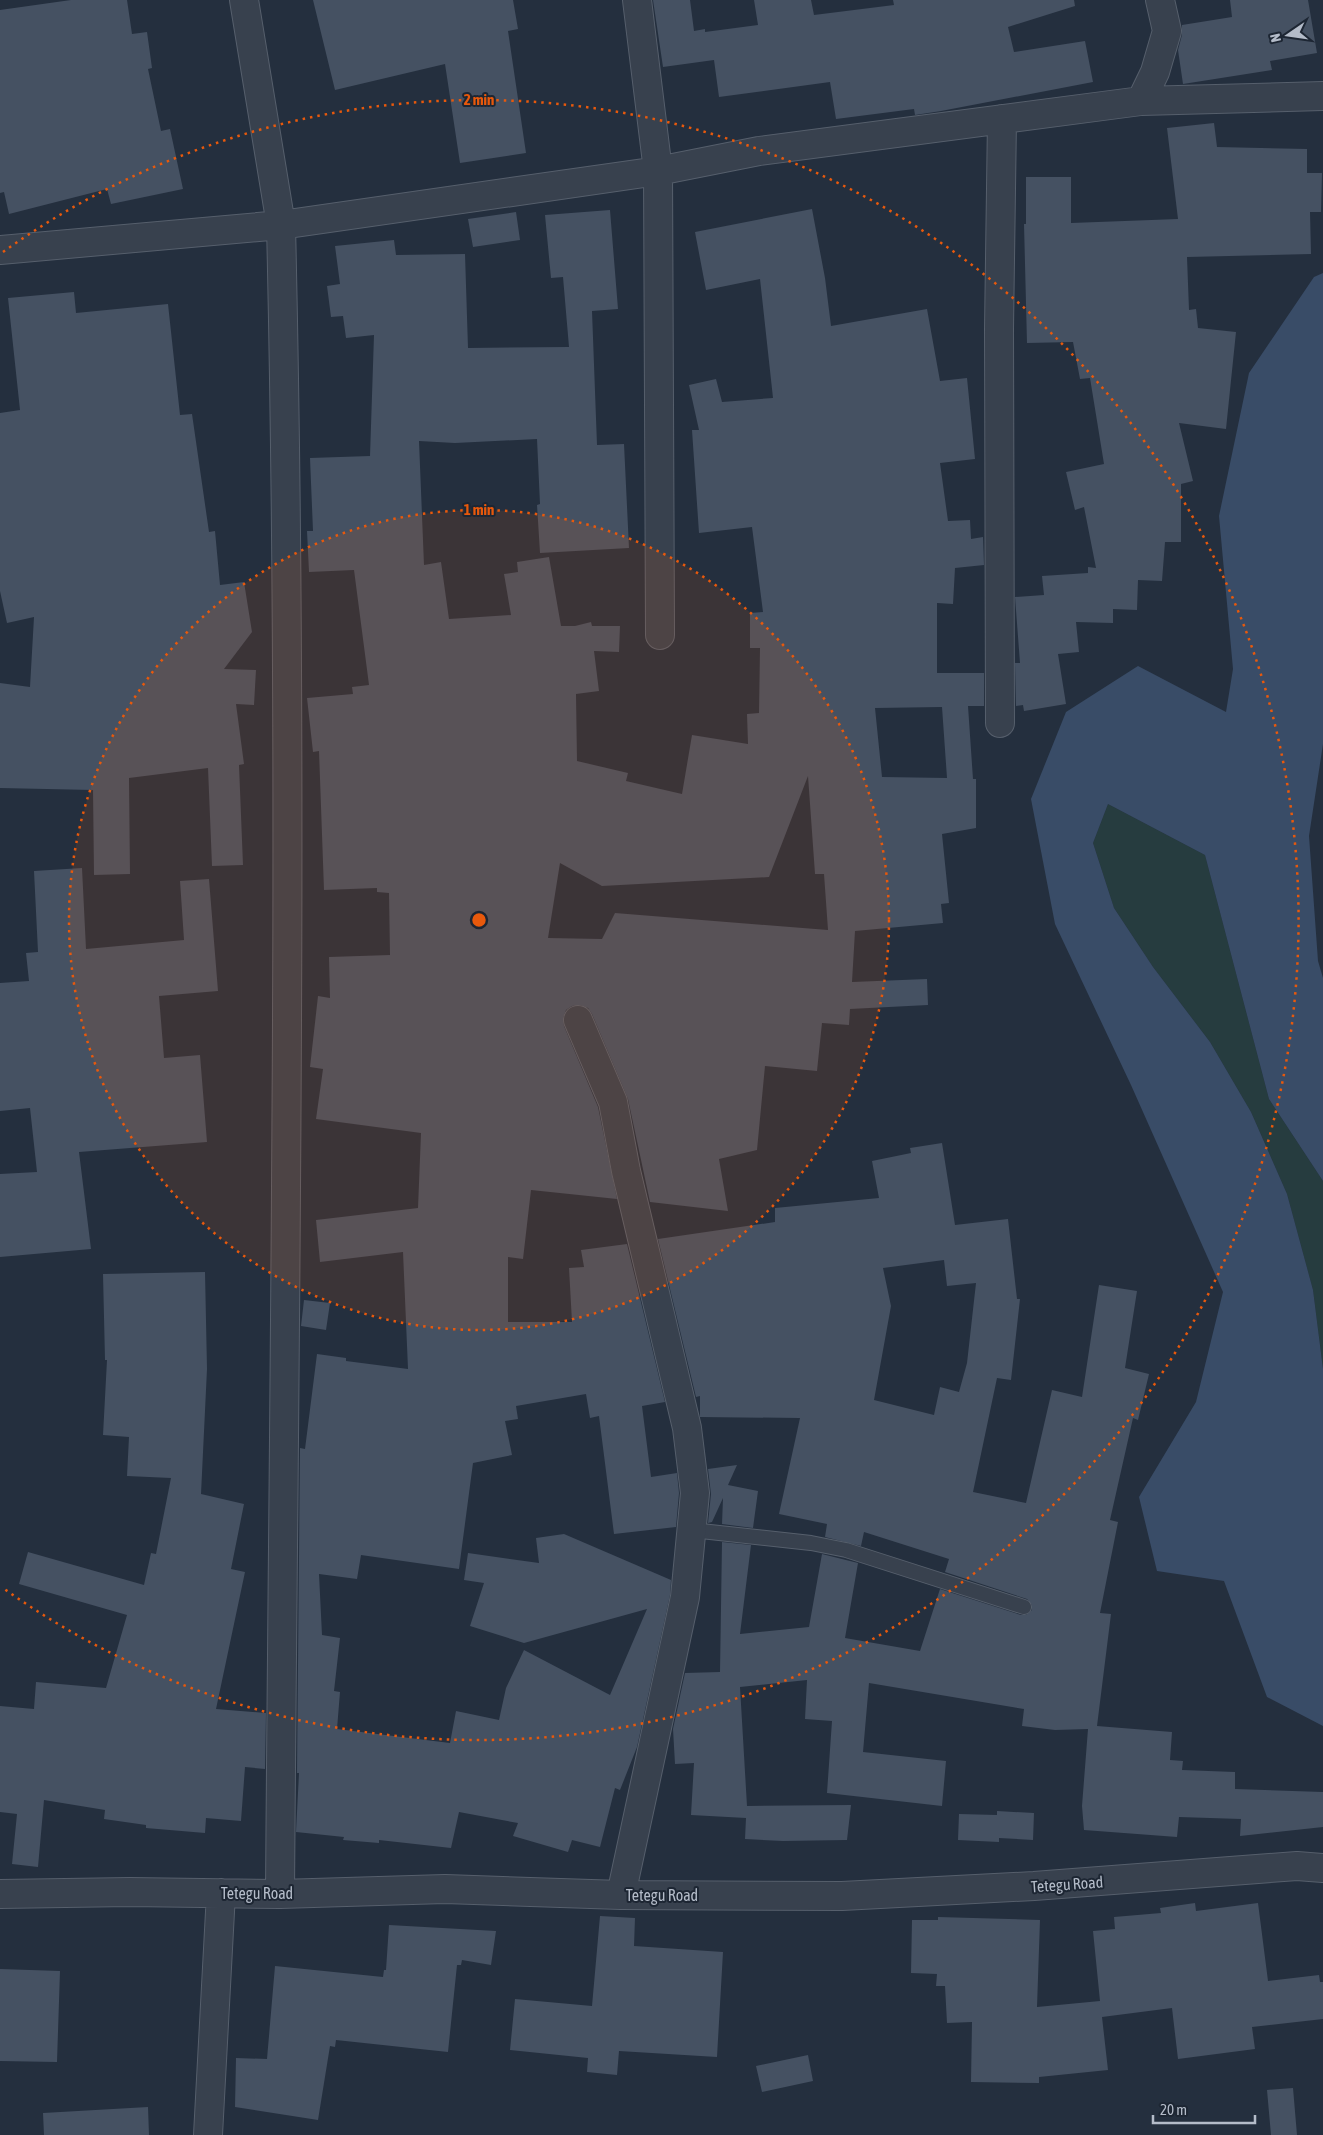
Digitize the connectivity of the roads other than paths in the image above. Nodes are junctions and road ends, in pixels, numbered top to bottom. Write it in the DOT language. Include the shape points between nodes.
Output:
graph roads {
  1 [pos="244,0"];
  2 [pos="637,0"];
  3 [pos="1160,0"];
  4 [pos="1323,96"];
  5 [pos="1141,101"];
  6 [pos="1002,119"];
  7 [pos="658,171"];
  8 [pos="281,225"];
  9 [pos="0,250"];
  10 [pos="660,635"];
  11 [pos="1000,723"];
  12 [pos="578,1020"];
  13 [pos="692,1530"];
  14 [pos="1024,1607"];
  15 [pos="1323,1868"];
  16 [pos="221,1893"];
  17 [pos="0,1894"];
  18 [pos="280,1894"];
  19 [pos="621,1895"];
  20 [pos="208,2135"];
  1 -- 8 [label="street"];
  2 -- 7 [label="street"];
  3 -- 5 [label="street" via="1167,30 1155,72"];
  4 -- 5 [label="street"];
  5 -- 6 [label="street"];
  6 -- 7 [label="street" via="759,152"];
  6 -- 11 [label="street"];
  7 -- 8 [label="street"];
  7 -- 10 [label="street"];
  8 -- 9 [label="street"];
  8 -- 18 [label="street" via="287,468 288,995"];
  12 -- 13 [label="street" via="613,1102 626,1171 688,1428 695,1494"];
  13 -- 14 [label="lane" via="846,1550"];
  13 -- 19 [label="street" via="685,1597"];
  15 -- 19 [label="street, Tetegu Road" via="1296,1866 1034,1886 842,1896"];
  16 -- 17 [label="street, Tetegu Road"];
  16 -- 18 [label="street, Tetegu Road"];
  16 -- 20 [label="street"];
  18 -- 19 [label="street, Tetegu Road" via="445,1889"];
}
